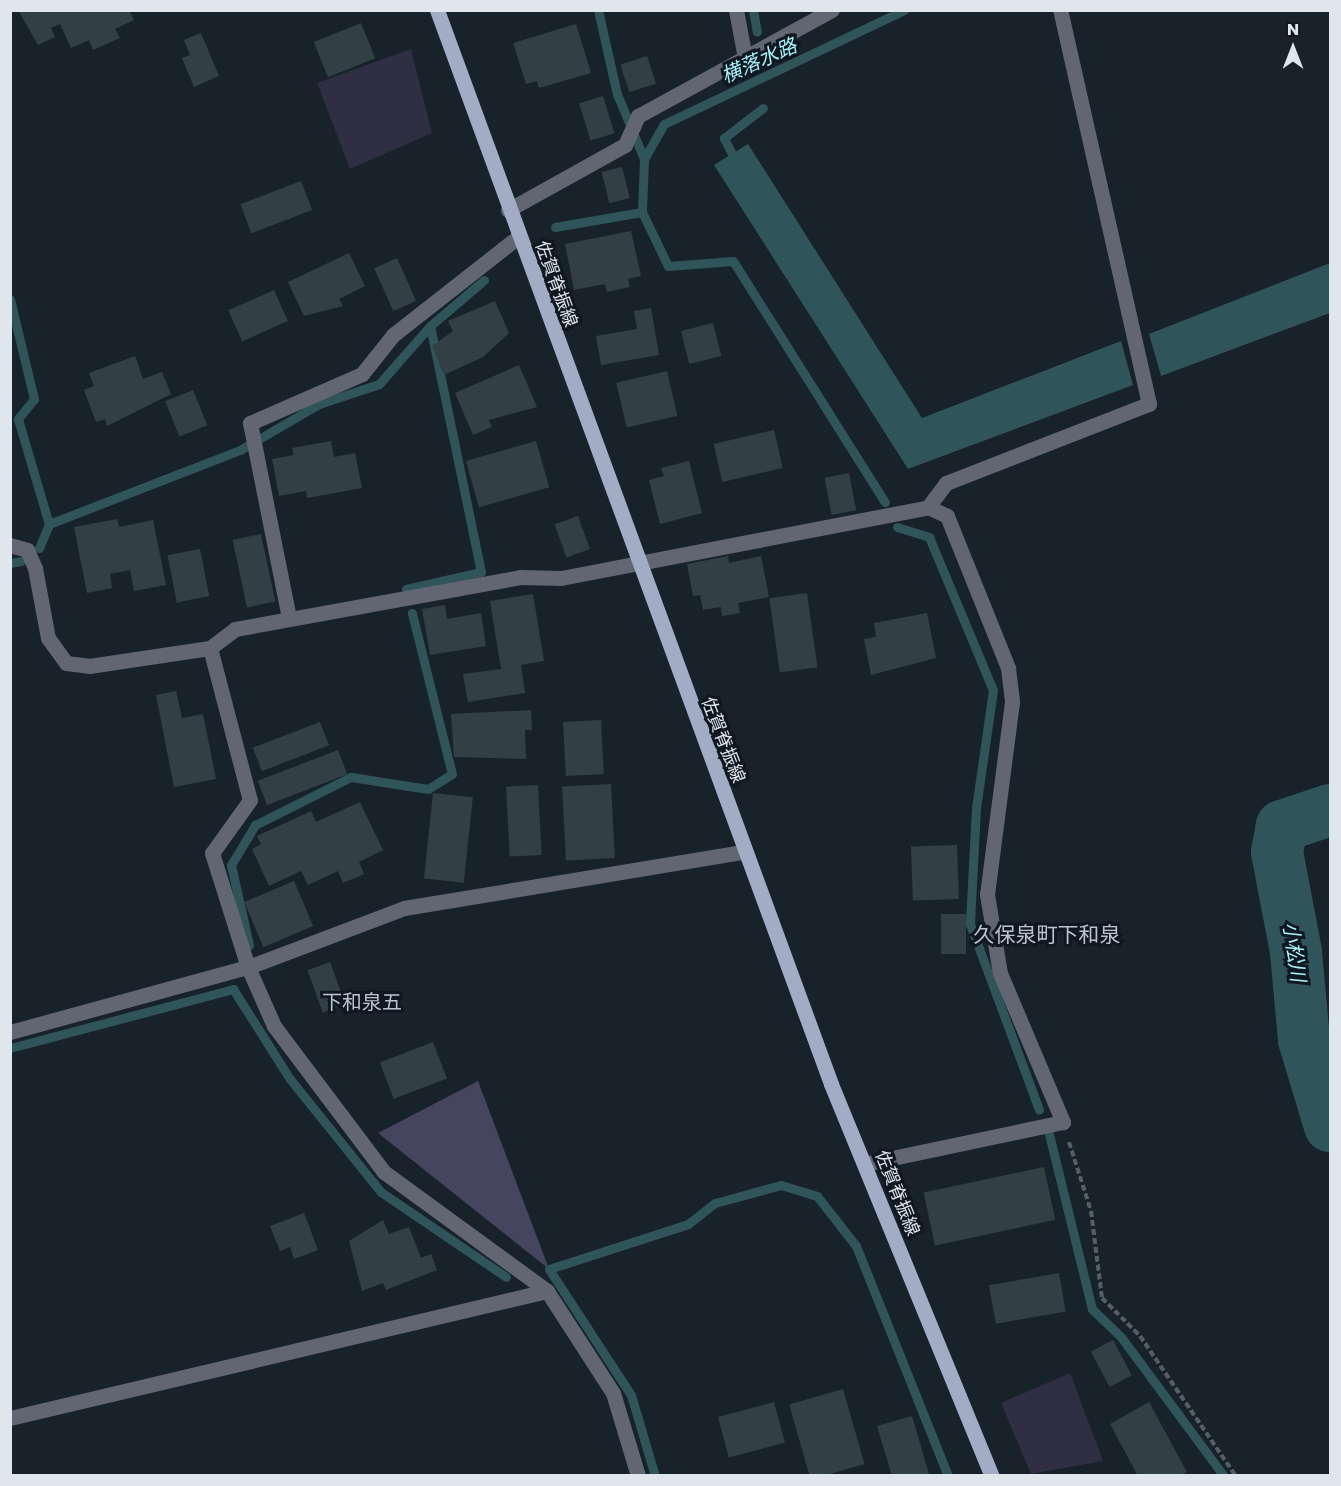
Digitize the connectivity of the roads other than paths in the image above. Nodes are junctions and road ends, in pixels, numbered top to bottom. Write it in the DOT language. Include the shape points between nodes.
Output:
graph roads {
  1 [pos="437,10"];
  2 [pos="736,10"];
  3 [pos="832,10"];
  4 [pos="1060,10"];
  5 [pos="745,58"];
  6 [pos="508,210"];
  7 [pos="518,237"];
  8 [pos="928,507"];
  9 [pos="10,545"];
  10 [pos="636,561"];
  11 [pos="289,618"];
  12 [pos="210,648"];
  13 [pos="744,852"];
  14 [pos="248,967"];
  15 [pos="10,1032"];
  16 [pos="864,1164"];
  17 [pos="547,1291"];
  18 [pos="10,1418"];
  19 [pos="638,1476"];
  20 [pos="992,1476"];
  1 -- 6 [label="main road, 佐賀脊振線"];
  2 -- 5 [label="street"];
  3 -- 5 [label="street"];
  4 -- 8 [label="street" via="1149,404 946,483"];
  5 -- 6 [label="street" via="638,116 625,145"];
  6 -- 7 [label="main road, 佐賀脊振線"];
  7 -- 10 [label="main road, 佐賀脊振線"];
  7 -- 11 [label="street" via="393,335 362,374 250,423"];
  8 -- 10 [label="street"];
  8 -- 16 [label="street" via="947,516 1008,668 1012,702 987,894 1000,973 1063,1122"];
  9 -- 12 [label="street" via="27,550 48,638 66,663 89,666"];
  10 -- 11 [label="street" via="561,578 520,577"];
  10 -- 13 [label="main road, 佐賀脊振線"];
  11 -- 12 [label="street" via="235,629"];
  12 -- 14 [label="street" via="250,800 212,853"];
  13 -- 14 [label="street" via="404,908"];
  13 -- 16 [label="main road, 佐賀脊振線"];
  14 -- 15 [label="street"];
  14 -- 17 [label="street" via="274,1026 384,1172"];
  16 -- 20 [label="main road, 佐賀脊振線"];
  17 -- 18 [label="street"];
  17 -- 19 [label="street" via="613,1393"];
}
